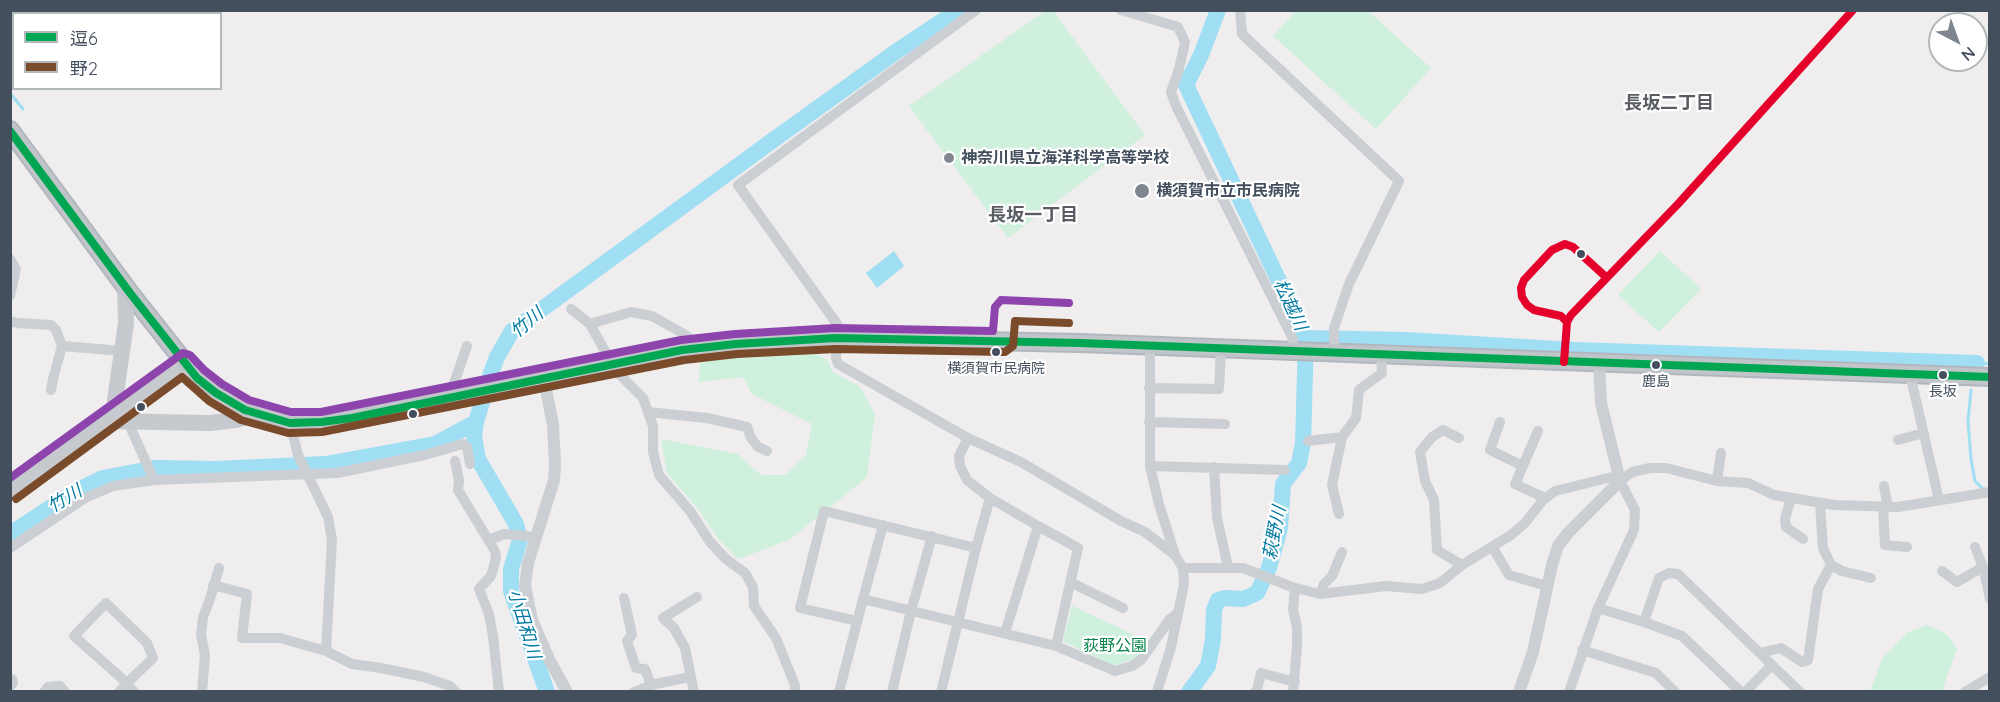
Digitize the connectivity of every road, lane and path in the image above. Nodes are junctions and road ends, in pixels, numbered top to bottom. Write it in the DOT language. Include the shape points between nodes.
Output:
graph roads {
  1 [pos="976,10"];
  2 [pos="1121,10"];
  3 [pos="1240,10"];
  4 [pos="10,130"];
  5 [pos="10,259"];
  6 [pos="13,280"];
  7 [pos="125,286"];
  8 [pos="10,296"];
  9 [pos="571,309"];
  10 [pos="10,321"];
  11 [pos="590,324"];
  12 [pos="836,338"];
  13 [pos="62,346"];
  14 [pos="467,346"];
  15 [pos="1150,346"];
  16 [pos="698,348"];
  17 [pos="1221,350"];
  18 [pos="122,351"];
  19 [pos="1302,352"];
  20 [pos="1334,353"];
  21 [pos="1381,355"];
  22 [pos="184,363"];
  23 [pos="1599,363"];
  24 [pos="611,364"];
  25 [pos="1910,374"];
  26 [pos="1989,377"];
  27 [pos="544,379"];
  28 [pos="1149,388"];
  29 [pos="51,390"];
  30 [pos="449,398"];
  31 [pos="648,412"];
  32 [pos="257,414"];
  33 [pos="125,416"];
  34 [pos="1149,422"];
  35 [pos="1500,422"];
  36 [pos="290,423"];
  37 [pos="1225,424"];
  38 [pos="1538,430"];
  39 [pos="1924,433"];
  40 [pos="1342,437"];
  41 [pos="968,438"];
  42 [pos="1459,438"];
  43 [pos="1898,440"];
  44 [pos="1308,441"];
  45 [pos="767,451"];
  46 [pos="1721,453"];
  47 [pos="455,461"];
  48 [pos="470,464"];
  49 [pos="1150,466"];
  50 [pos="1523,466"];
  51 [pos="1214,467"];
  52 [pos="1285,470"];
  53 [pos="308,476"];
  54 [pos="1620,478"];
  55 [pos="154,480"];
  56 [pos="1717,481"];
  57 [pos="1884,486"];
  58 [pos="10,492"];
  59 [pos="1989,492"];
  60 [pos="990,498"];
  61 [pos="1545,498"];
  62 [pos="1791,498"];
  63 [pos="1939,500"];
  64 [pos="1820,504"];
  65 [pos="1886,507"];
  66 [pos="1339,514"];
  67 [pos="884,525"];
  68 [pos="1038,526"];
  69 [pos="932,536"];
  70 [pos="535,537"];
  71 [pos="1803,539"];
  72 [pos="489,540"];
  73 [pos="1907,547"];
  74 [pos="1975,547"];
  75 [pos="10,548"];
  76 [pos="976,548"];
  77 [pos="1493,548"];
  78 [pos="1342,552"];
  79 [pos="1175,555"];
  80 [pos="1462,565"];
  81 [pos="1831,565"];
  82 [pos="1228,567"];
  83 [pos="1983,567"];
  84 [pos="219,568"];
  85 [pos="1183,568"];
  86 [pos="1942,571"];
  87 [pos="1871,578"];
  88 [pos="1070,582"];
  89 [pos="213,585"];
  90 [pos="1547,586"];
  91 [pos="1295,588"];
  92 [pos="1320,594"];
  93 [pos="697,597"];
  94 [pos="624,598"];
  95 [pos="863,599"];
  96 [pos="1989,599"];
  97 [pos="1123,608"];
  98 [pos="1598,608"];
  99 [pos="911,611"];
  100 [pos="1178,613"];
  101 [pos="857,621"];
  102 [pos="957,622"];
  103 [pos="1644,622"];
  104 [pos="1005,633"];
  105 [pos="1056,646"];
  106 [pos="1582,650"];
  107 [pos="326,651"];
  108 [pos="1760,653"];
  109 [pos="1772,665"];
  110 [pos="690,677"];
  111 [pos="1989,677"];
  112 [pos="651,685"];
  113 [pos="1294,687"];
  114 [pos="126,689"];
  115 [pos="44,692"];
  116 [pos="65,692"];
  117 [pos="202,692"];
  118 [pos="456,692"];
  119 [pos="499,692"];
  120 [pos="567,692"];
  121 [pos="634,692"];
  122 [pos="694,692"];
  123 [pos="795,692"];
  124 [pos="839,692"];
  125 [pos="892,692"];
  126 [pos="941,692"];
  127 [pos="1157,692"];
  128 [pos="1255,692"];
  129 [pos="1519,692"];
  130 [pos="1569,692"];
  131 [pos="1676,692"];
  132 [pos="1741,692"];
  133 [pos="1745,692"];
  134 [pos="1800,692"];
  135 [pos="1965,692"];
  1 -- 12 [label="street" via="738,185 837,324"];
  2 -- 19 [label="street" via="1178,27 1185,42 1171,92 1176,106"];
  3 -- 20 [label="street" via="1242,34 1399,181 1349,284 1334,328"];
  4 -- 7 [label="highway"];
  5 -- 6 [label="street" via="16,269"];
  6 -- 8 [label="street"];
  7 -- 18 [label="main road"];
  7 -- 22 [label="highway"];
  9 -- 11 [label="street"];
  10 -- 13 [label="street" via="51,325"];
  11 -- 16 [label="street" via="631,312 652,316 686,335"];
  11 -- 24 [label="street"];
  12 -- 15 [label="highway"];
  12 -- 16 [label="highway"];
  12 -- 41 [label="street" via="838,364"];
  13 -- 18 [label="street"];
  13 -- 29 [label="street"];
  14 -- 30 [label="street"];
  15 -- 17 [label="highway"];
  15 -- 28 [label="street"];
  16 -- 24 [label="highway"];
  17 -- 19 [label="highway"];
  17 -- 28 [label="street" via="1219,389"];
  18 -- 33 [label="main road" via="115,400"];
  19 -- 20 [label="highway"];
  20 -- 21 [label="highway"];
  21 -- 23 [label="highway"];
  21 -- 40 [label="street" via="1382,373 1359,390 1356,418"];
  22 -- 32 [label="highway" via="216,393"];
  22 -- 33 [label="main road"];
  23 -- 25 [label="highway"];
  23 -- 54 [label="street" via="1601,403"];
  24 -- 27 [label="highway"];
  24 -- 31 [label="street" via="643,398"];
  25 -- 26 [label="highway"];
  25 -- 39 [label="street"];
  27 -- 30 [label="highway"];
  27 -- 70 [label="street" via="553,425 555,464 550,495"];
  28 -- 34 [label="street"];
  30 -- 36 [label="highway" via="352,418"];
  31 -- 45 [label="street" via="747,427 758,447"];
  31 -- 123 [label="street" via="659,475 710,542 745,573 753,587 754,606 776,638"];
  32 -- 33 [label="main road" via="210,423"];
  32 -- 36 [label="highway"];
  33 -- 55 [label="street"];
  33 -- 58 [label="main road" via="106,421"];
  34 -- 37 [label="street"];
  34 -- 49 [label="street"];
  35 -- 50 [label="street" via="1490,450"];
  36 -- 53 [label="street"];
  38 -- 50 [label="street"];
  39 -- 43 [label="street"];
  39 -- 63 [label="street"];
  40 -- 44 [label="street"];
  40 -- 66 [label="street" via="1332,485"];
  41 -- 60 [label="street" via="959,456 960,466 967,480"];
  41 -- 79 [label="street" via="1021,462 1145,532"];
  42 -- 80 [label="street" via="1443,430 1420,452 1425,481 1434,500 1437,550"];
  46 -- 56 [label="street"];
  47 -- 72 [label="street" via="458,490"];
  48 -- 53 [label="street" via="463,444 353,471"];
  49 -- 51 [label="street"];
  49 -- 79 [label="street"];
  50 -- 61 [label="street" via="1515,484"];
  51 -- 52 [label="street"];
  51 -- 82 [label="street" via="1217,518"];
  53 -- 55 [label="street"];
  53 -- 107 [label="street" via="328,517 332,540"];
  54 -- 56 [label="street" via="1650,468 1666,468"];
  54 -- 61 [label="street" via="1556,491"];
  54 -- 90 [label="street" via="1558,546"];
  54 -- 98 [label="street" via="1635,510 1634,530"];
  55 -- 75 [label="street" via="113,486 84,498"];
  56 -- 62 [label="street" via="1748,483"];
  57 -- 65 [label="street"];
  59 -- 63 [label="street"];
  60 -- 68 [label="street"];
  60 -- 76 [label="street"];
  61 -- 77 [label="street" via="1525,523"];
  62 -- 64 [label="street"];
  62 -- 71 [label="street" via="1786,527"];
  63 -- 65 [label="street"];
  64 -- 65 [label="street"];
  64 -- 81 [label="street" via="1822,548"];
  65 -- 73 [label="street" via="1885,545"];
  67 -- 69 [label="street"];
  67 -- 95 [label="street"];
  67 -- 101 [label="street" via="824,511 800,608"];
  68 -- 88 [label="street" via="1078,548"];
  68 -- 104 [label="street"];
  69 -- 76 [label="street"];
  69 -- 99 [label="street"];
  70 -- 72 [label="street" via="504,534"];
  70 -- 120 [label="street" via="525,586 532,620"];
  72 -- 119 [label="street" via="496,558 491,576 479,589 489,614"];
  74 -- 83 [label="street"];
  76 -- 102 [label="street"];
  77 -- 80 [label="street"];
  77 -- 90 [label="street" via="1509,575"];
  78 -- 92 [label="street"];
  79 -- 85 [label="street"];
  80 -- 92 [label="street" via="1440,583 1422,590 1386,586"];
  81 -- 87 [label="street" via="1842,572"];
  81 -- 108 [label="street" via="1818,589 1808,660 1802,662 1782,648"];
  82 -- 85 [label="street"];
  82 -- 91 [label="street" via="1243,568"];
  83 -- 86 [label="street" via="1957,582"];
  83 -- 96 [label="street"];
  84 -- 89 [label="street"];
  85 -- 100 [label="street"];
  88 -- 97 [label="street"];
  88 -- 105 [label="street"];
  89 -- 107 [label="street" via="247,594 242,638 280,638"];
  89 -- 117 [label="street" via="201,635 205,655"];
  90 -- 129 [label="street" via="1535,644"];
  91 -- 92 [label="street"];
  91 -- 113 [label="street"];
  93 -- 110 [label="street" via="663,618 685,648"];
  94 -- 112 [label="street" via="632,635 627,641 636,668 645,669"];
  95 -- 99 [label="street"];
  95 -- 101 [label="street"];
  98 -- 103 [label="street"];
  98 -- 106 [label="street"];
  99 -- 102 [label="street"];
  99 -- 125 [label="street"];
  100 -- 105 [label="street" via="1141,660 1115,671"];
  100 -- 127 [label="street"];
  101 -- 124 [label="street"];
  102 -- 104 [label="street"];
  102 -- 126 [label="street"];
  103 -- 108 [label="street" via="1659,578 1668,573 1678,574"];
  103 -- 132 [label="street" via="1682,636"];
  104 -- 105 [label="street"];
  106 -- 130 [label="street"];
  106 -- 131 [label="street" via="1656,673"];
  107 -- 118 [label="street" via="352,664 424,677"];
  108 -- 109 [label="street"];
  109 -- 133 [label="street"];
  109 -- 134 [label="street"];
  110 -- 112 [label="street"];
  110 -- 122 [label="street"];
  111 -- 135 [label="street"];
  112 -- 121 [label="street"];
  113 -- 128 [label="street" via="1261,673"];
  114 -- 114 [label="street" via="75,636 106,603 147,643 153,658"];
  115 -- 116 [label="street" via="48,687 60,686"];
}
